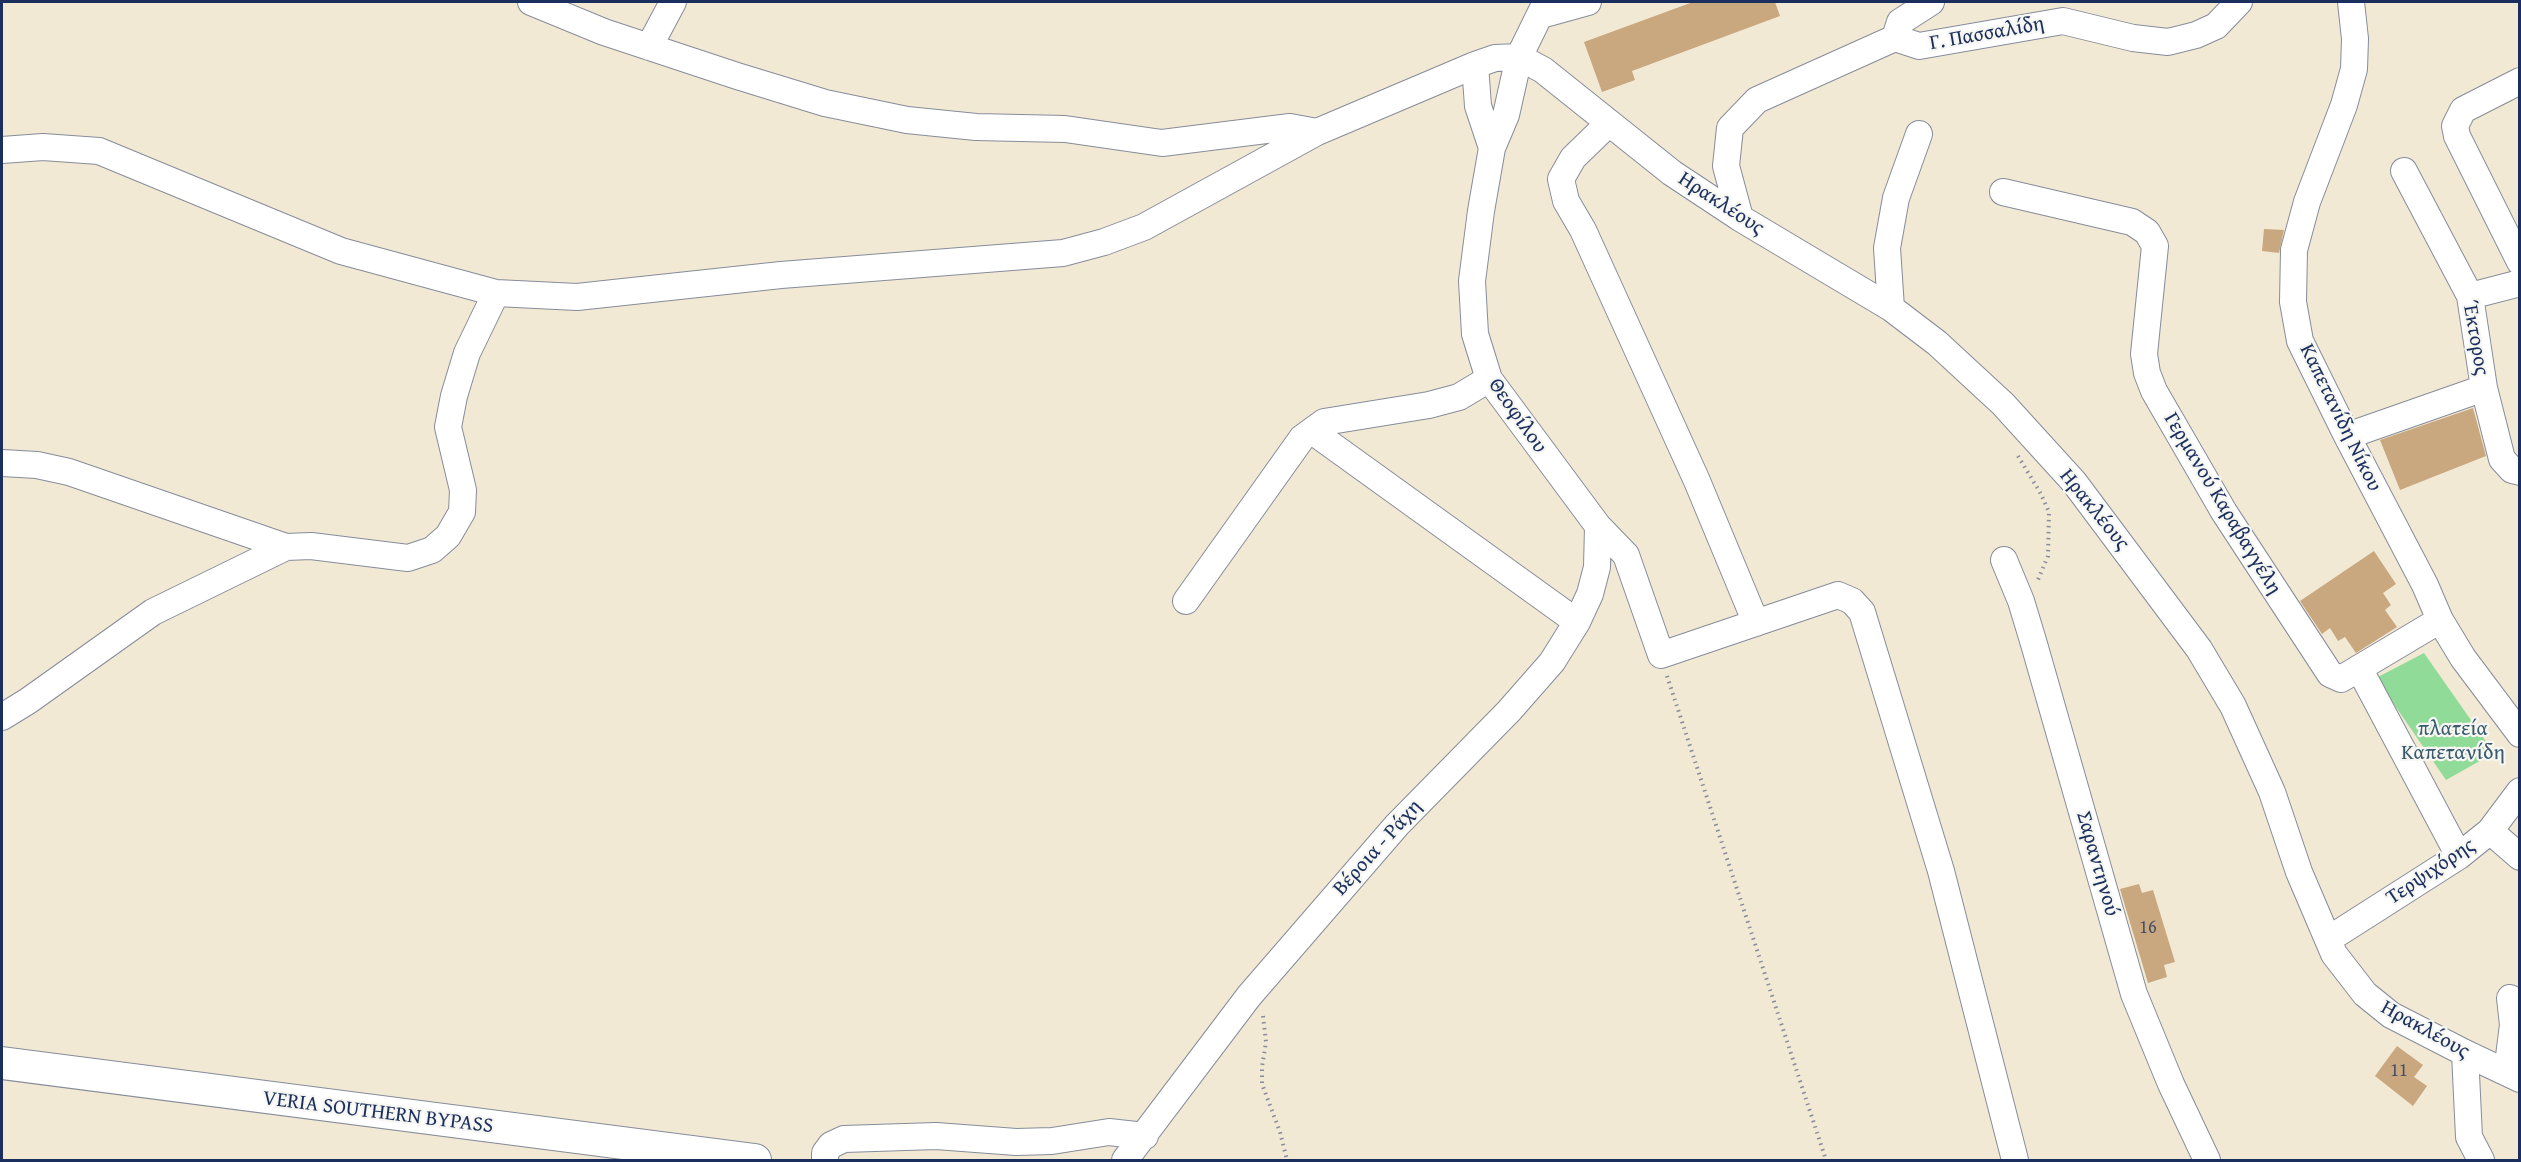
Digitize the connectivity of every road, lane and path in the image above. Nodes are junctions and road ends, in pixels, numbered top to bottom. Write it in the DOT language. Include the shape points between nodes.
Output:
graph roads {
  1 [pos="531,2"];
  2 [pos="673,2"];
  3 [pos="1588,2"];
  4 [pos="1931,2"];
  5 [pos="2239,2"];
  6 [pos="2351,2"];
  7 [pos="1544,8"];
  8 [pos="1895,38"];
  9 [pos="649,47"];
  10 [pos="1519,57"];
  11 [pos="1475,65"];
  12 [pos="2520,81"];
  13 [pos="1608,124"];
  14 [pos="1317,132"];
  15 [pos="1919,134"];
  16 [pos="1492,148"];
  17 [pos="2,150"];
  18 [pos="2404,171"];
  19 [pos="2003,192"];
  20 [pos="1740,218"];
  21 [pos="2520,262"];
  22 [pos="2520,283"];
  23 [pos="496,293"];
  24 [pos="2469,296"];
  25 [pos="1892,308"];
  26 [pos="1489,379"];
  27 [pos="2484,388"];
  28 [pos="2022,425"];
  29 [pos="1312,431"];
  30 [pos="2346,436"];
  31 [pos="2,464"];
  32 [pos="2520,472"];
  33 [pos="1598,526"];
  34 [pos="286,547"];
  35 [pos="2004,560"];
  36 [pos="1186,601"];
  37 [pos="2021,601"];
  38 [pos="2440,620"];
  39 [pos="1577,622"];
  40 [pos="1756,623"];
  41 [pos="1661,656"];
  42 [pos="2359,668"];
  43 [pos="2,717"];
  44 [pos="2520,734"];
  45 [pos="2520,791"];
  46 [pos="2490,831"];
  47 [pos="2459,856"];
  48 [pos="2520,857"];
  49 [pos="2329,939"];
  50 [pos="1249,996"];
  51 [pos="2510,998"];
  52 [pos="2465,1053"];
  53 [pos="2,1063"];
  54 [pos="2513,1075"];
  55 [pos="1145,1136"];
  56 [pos="1127,1159"];
  57 [pos="755,1161"];
  58 [pos="825,1161"];
  59 [pos="1287,1161"];
  60 [pos="1826,1161"];
  61 [pos="2015,1161"];
  62 [pos="2207,1161"];
  63 [pos="2481,1161"];
  1 -- 9 [label="street"];
  2 -- 9 [label="street"];
  3 -- 7 [label="street"];
  4 -- 8 [label="street" via="1900,22"];
  5 -- 8 [label="street, Γ. Πασσαλίδη" via="2216,26 2168,42 2063,21 1919,46"];
  6 -- 30 [label="street, Καπετανίδη Νίκου" via="2354,69 2294,250 2293,302 2300,341"];
  7 -- 10 [label="street, Θεοφίλου"];
  8 -- 20 [label="street" via="1757,100 1730,128 1726,166"];
  9 -- 14 [label="street" via="825,103 907,120 976,127 1065,129 1162,143 1290,127"];
  10 -- 11 [label="street" via="1495,58"];
  10 -- 13 [label="street, Ηρακλέους" via="1543,70"];
  10 -- 16 [label="street, Θεοφίλου" via="1506,115"];
  11 -- 14 [label="street"];
  11 -- 16 [label="street, Θεοφίλου" via="1478,106"];
  12 -- 21 [label="street" via="2463,110 2455,126"];
  13 -- 20 [label="street, Ηρακλέους"];
  13 -- 40 [label="street" via="1573,158 1561,179 1566,201 1583,230 1692,470"];
  14 -- 23 [label="street" via="1144,227 1064,253 781,275 577,297"];
  15 -- 25 [label="street" via="1896,198 1887,248"];
  16 -- 26 [label="street, Θεοφίλου" via="1472,281 1475,334"];
  17 -- 23 [label="street" via="43,147 99,151 342,251"];
  18 -- 24 [label="street, Έκτορος"];
  19 -- 42 [label="street, Γερμανού Καραβαγγέλη" via="2132,222 2147,232 2155,246 2144,354 2146,373 2154,391 2224,512 2321,663 2341,679"];
  20 -- 25 [label="street, Ηρακλέους"];
  22 -- 24 [label="street"];
  23 -- 34 [label="street" via="467,353 454,396 448,427 463,490 462,512 448,536 432,550 408,558 311,546"];
  24 -- 27 [label="street, Έκτορος"];
  25 -- 28 [label="street, Ηρακλέους" via="1963,366"];
  26 -- 29 [label="street" via="1459,397 1324,422"];
  26 -- 33 [label="street, Θεοφίλου"];
  27 -- 30 [label="street"];
  27 -- 32 [label="street, Έκτορος" via="2502,459 2512,470"];
  28 -- 37 [label="path" via="2018,457 2049,512 2050,529 2048,556 2040,579"];
  28 -- 49 [label="street, Ηρακλέους" via="2074,482 2199,649 2233,706 2267,781 2299,872"];
  29 -- 36 [label="street" via="1302,438"];
  29 -- 39 [label="street"];
  30 -- 38 [label="street, Καπετανίδη Νίκου"];
  31 -- 34 [label="street" via="38,465 69,472"];
  33 -- 39 [label="street, Βέροια - Ράχη" via="1598,567"];
  33 -- 41 [label="street, Θεοφίλου" via="1626,555"];
  34 -- 43 [label="street" via="153,612"];
  35 -- 37 [label="street, Σαραντηνού"];
  37 -- 62 [label="street, Σαραντηνού" via="2134,994"];
  38 -- 42 [label="street"];
  38 -- 44 [label="street, Καπετανίδη Νίκου" via="2463,658"];
  39 -- 50 [label="street, Βέροια - Ράχη" via="1552,662 1397,825"];
  40 -- 41 [label="street"];
  40 -- 61 [label="street" via="1838,595 1852,601 1862,612 1941,872"];
  41 -- 60 [label="path"];
  42 -- 47 [label="street"];
  45 -- 46 [label="street, Τερψιχόρης"];
  46 -- 47 [label="street, Τερψιχόρης"];
  46 -- 48 [label="street"];
  47 -- 49 [label="street, Τερψιχόρης"];
  49 -- 52 [label="street, Ηρακλέους" via="2334,954 2365,994 2391,1015"];
  50 -- 55 [label="street, Βέροια - Ράχη"];
  50 -- 59 [label="path" via="1261,1009 1265,1022 1262,1084"];
  51 -- 54 [label="street"];
  52 -- 54 [label="street, Ηρακλέους"];
  52 -- 63 [label="street" via="2469,1137"];
  53 -- 57 [label="main road, VERIA SOUTHERN BYPASS"];
  55 -- 56 [label="street, Βέροια - Ράχη"];
  55 -- 58 [label="street" via="1109,1132 1016,1142 936,1136 844,1139 831,1145"];
}
